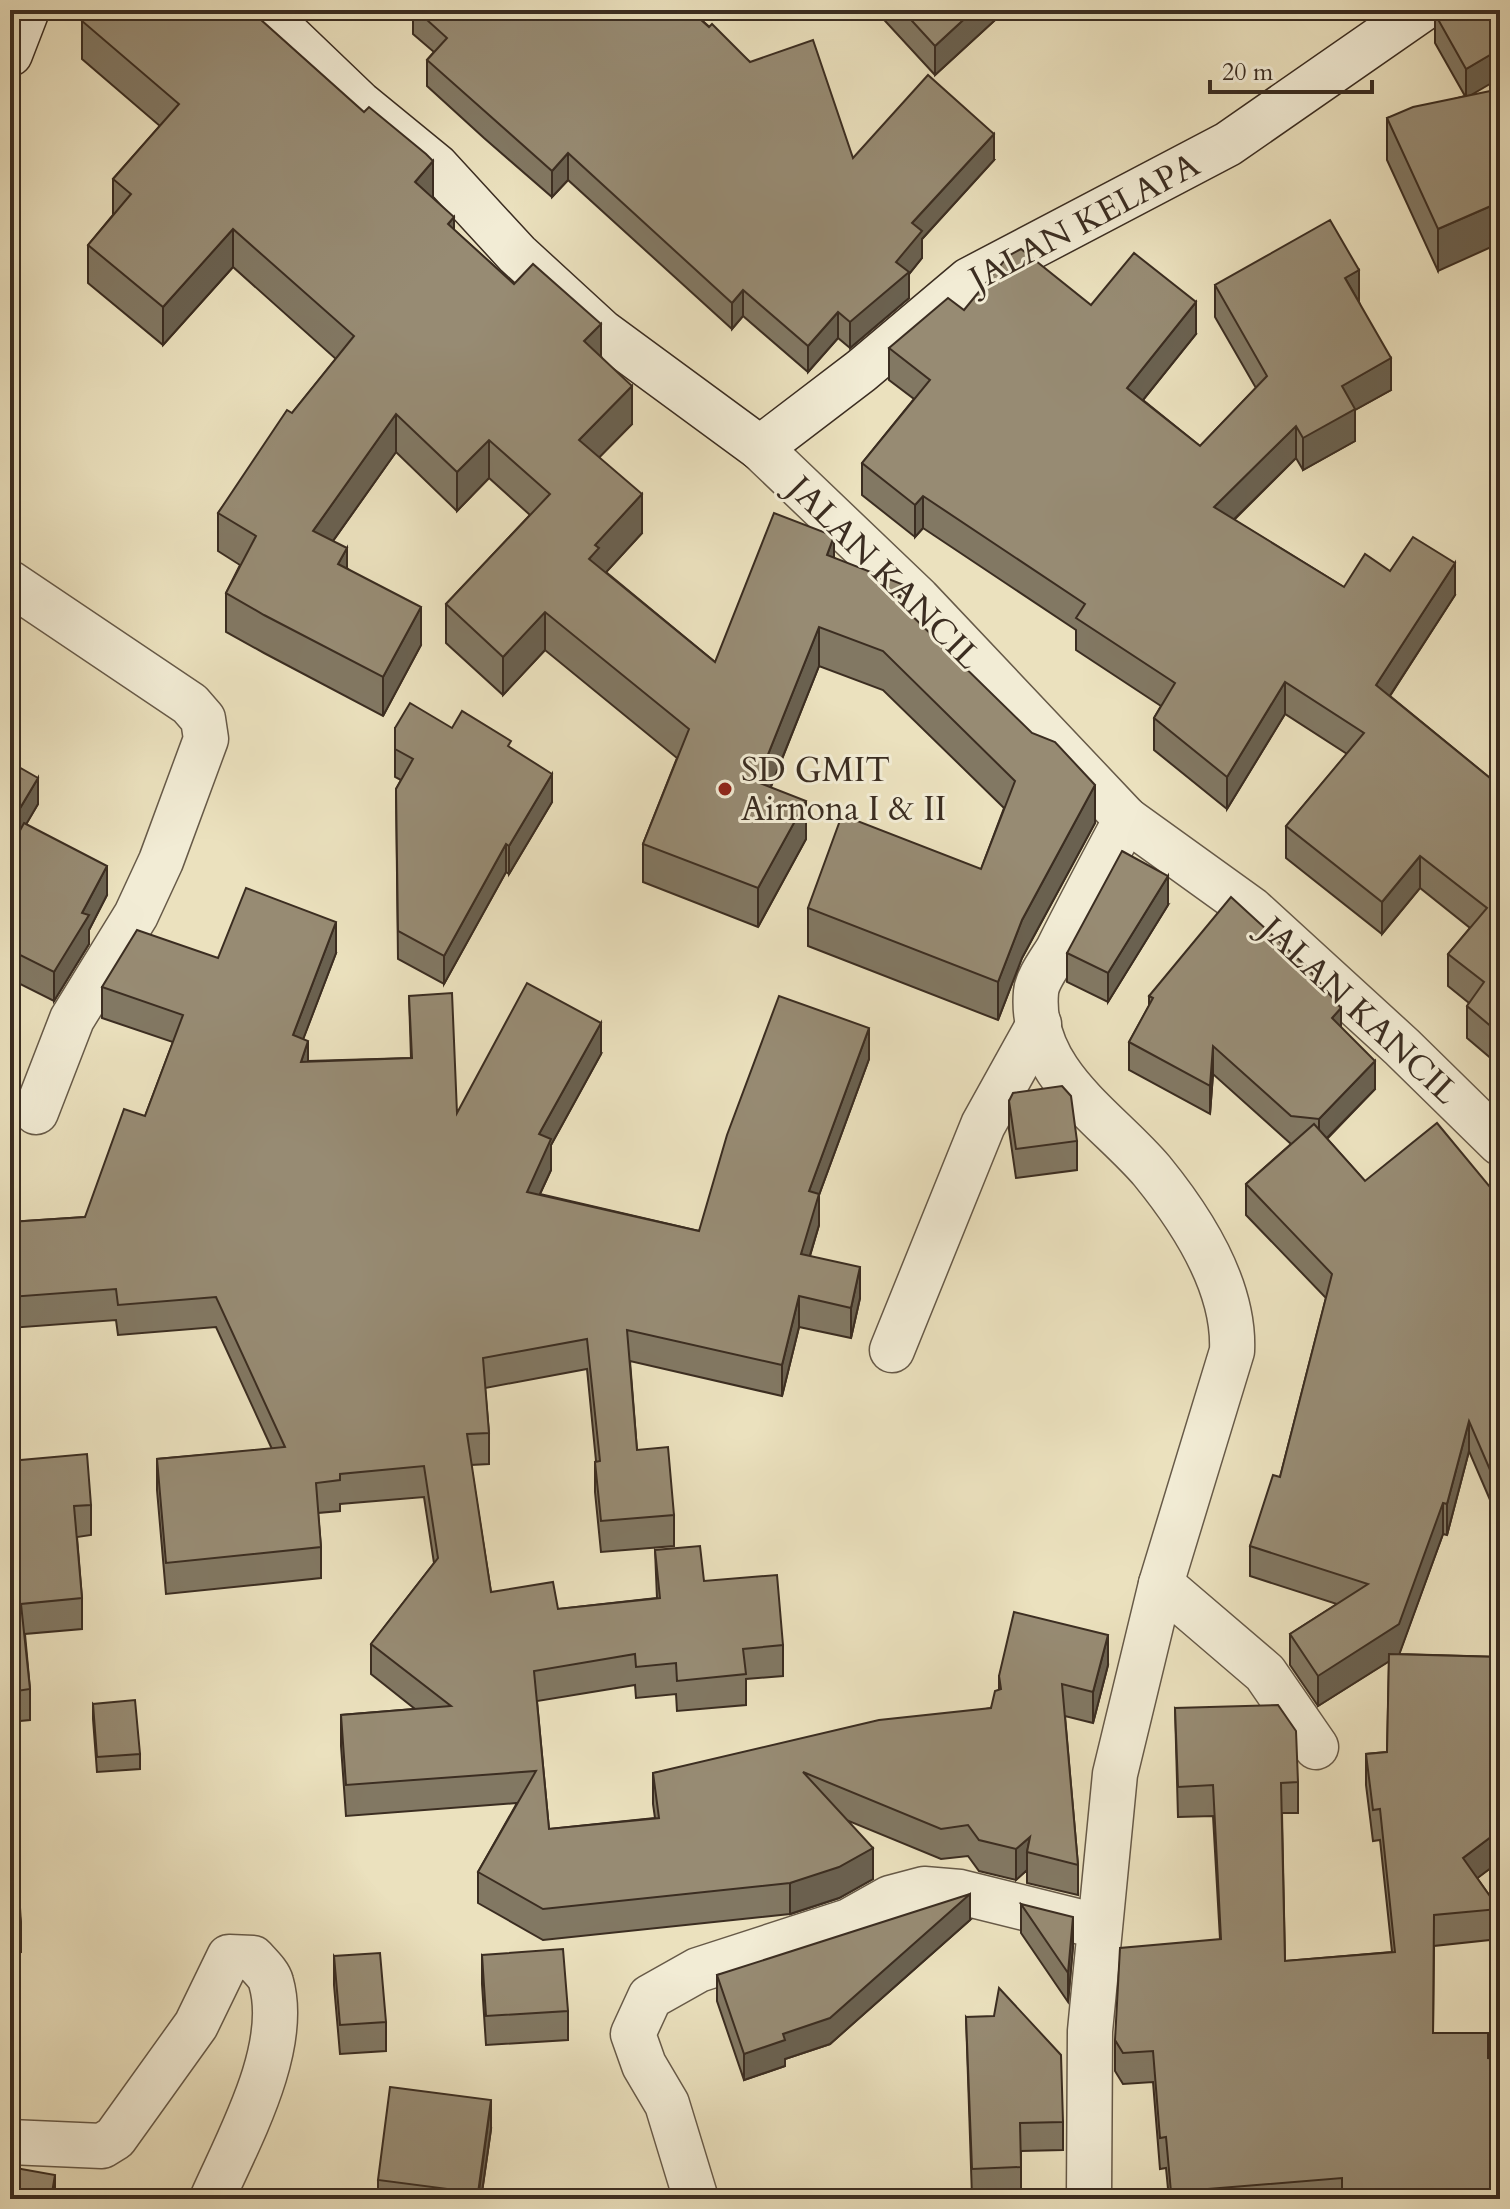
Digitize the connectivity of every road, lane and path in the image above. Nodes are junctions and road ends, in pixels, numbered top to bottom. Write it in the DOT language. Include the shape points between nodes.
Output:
graph roads {
  1 [pos="27,10"];
  2 [pos="262,10"];
  3 [pos="1421,10"];
  4 [pos="10,54"];
  5 [pos="760,448"];
  6 [pos="10,583"];
  7 [pos="1126,819"];
  8 [pos="1039,1024"];
  9 [pos="36,1112"];
  10 [pos="1500,1143"];
  11 [pos="892,1350"];
  12 [pos="1161,1584"];
  13 [pos="1316,1747"];
  14 [pos="1098,1926"];
  15 [pos="10,2142"];
  16 [pos="212,2199"];
  17 [pos="696,2199"];
  18 [pos="1089,2199"];
  1 -- 4 [label="street"];
  2 -- 5 [label="street, JALAN KANCIL" via="359,103 436,166 517,254 602,332"];
  3 -- 5 [label="street, JALAN KELAPA" via="1228,144 969,280"];
  5 -- 7 [label="street, JALAN KANCIL" via="918,599"];
  6 -- 9 [label="street" via="190,704 206,727 161,861 136,915 72,1019"];
  7 -- 8 [label="street" via="1036,990"];
  7 -- 10 [label="street, JALAN KANCIL" via="1251,909"];
  8 -- 11 [label="street" via="983,1125"];
  8 -- 12 [label="street" via="1052,1062 1070,1089 1152,1172 1196,1237 1224,1291 1233,1328 1232,1351"];
  12 -- 13 [label="street" via="1265,1673"];
  12 -- 14 [label="street" via="1115,1774"];
  14 -- 17 [label="street" via="960,1892 924,1889 890,1898 849,1921 698,1970 650,1997 633,2034 667,2104"];
  14 -- 18 [label="street" via="1090,2031"];
  15 -- 16 [label="street" via="102,2146 115,2138 196,2025 229,1957 253,1958 271,1980 269,2062"];
}
